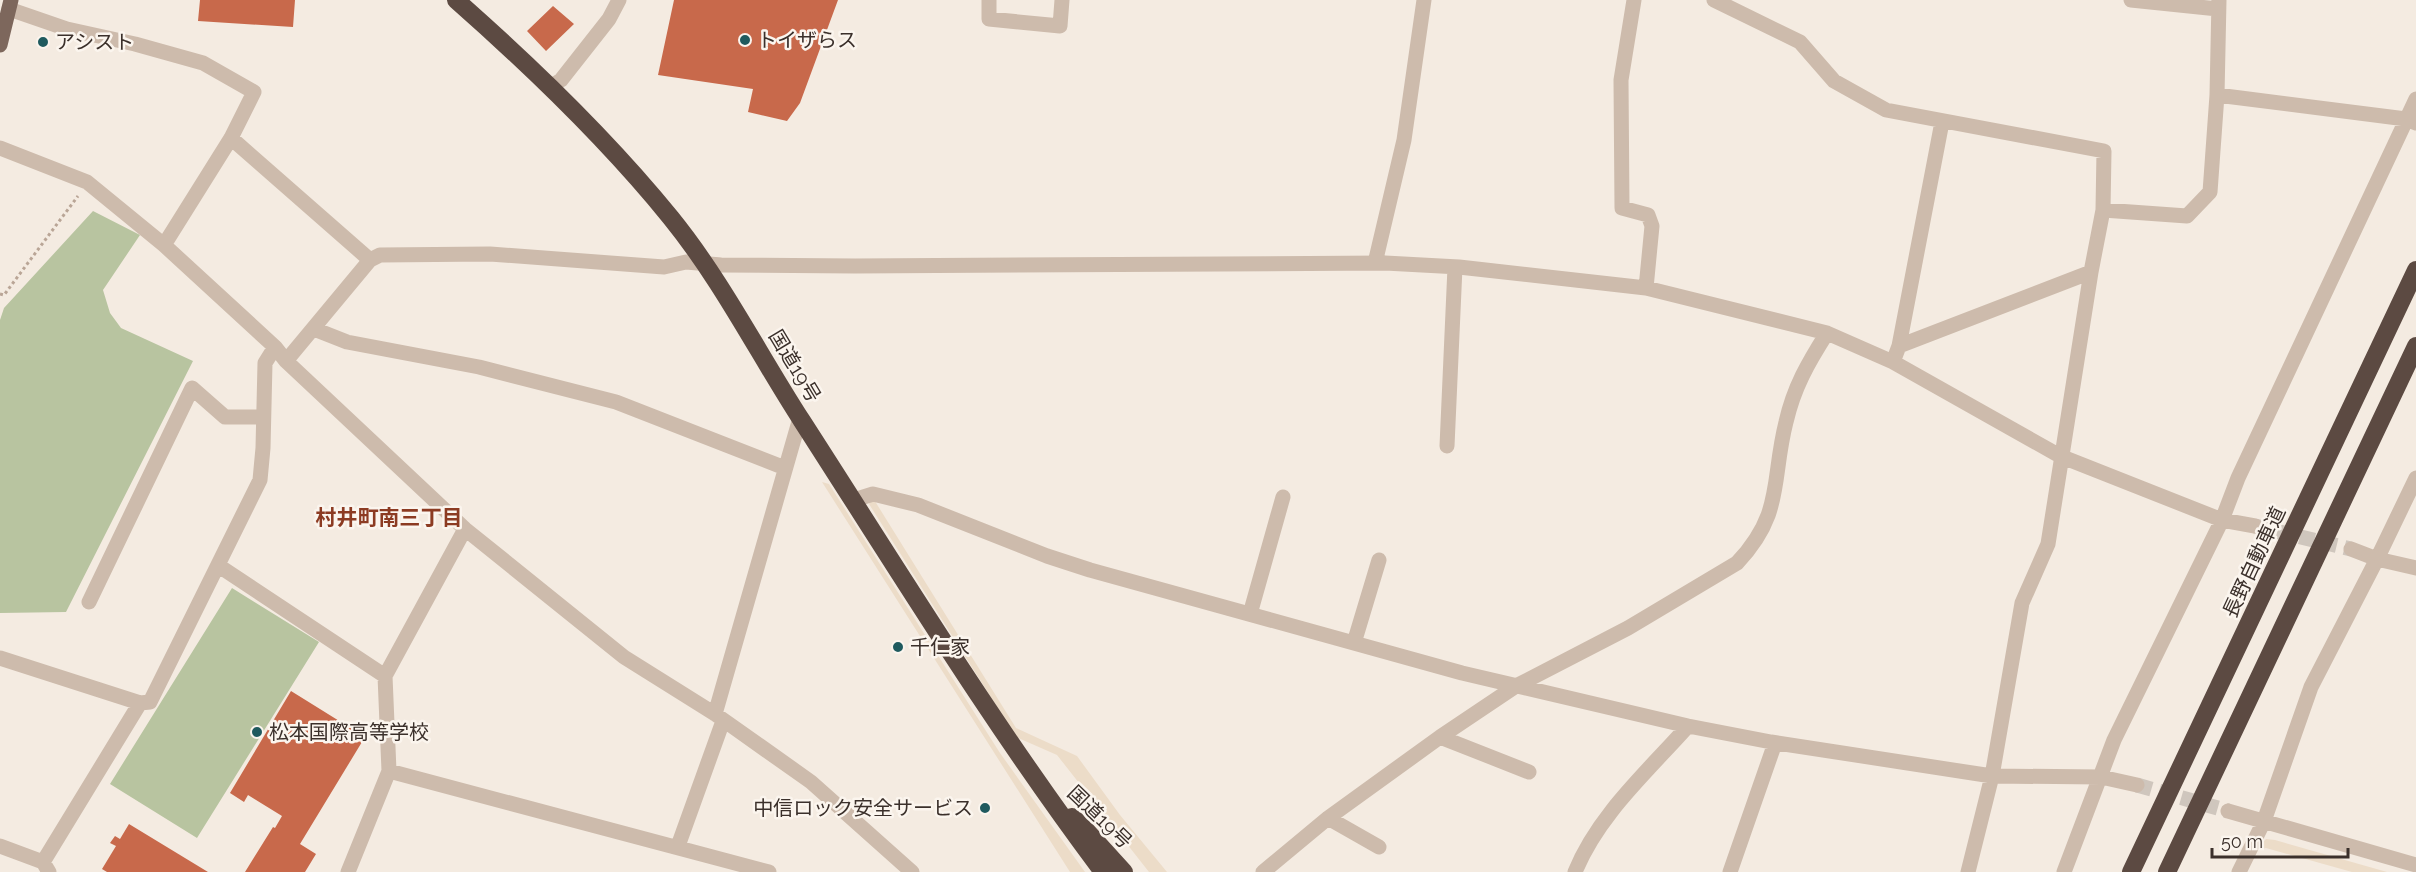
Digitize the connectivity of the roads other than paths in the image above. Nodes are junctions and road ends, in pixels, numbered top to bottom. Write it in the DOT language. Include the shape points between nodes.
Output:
graph roads {
  1 [pos="456,0"];
  2 [pos="619,0"];
  3 [pos="989,0"];
  4 [pos="1062,0"];
  5 [pos="1424,0"];
  6 [pos="1634,0"];
  7 [pos="1714,0"];
  8 [pos="2131,0"];
  9 [pos="2219,4"];
  10 [pos="10,5"];
  11 [pos="0,45"];
  12 [pos="550,87"];
  13 [pos="2217,95"];
  14 [pos="2416,99"];
  15 [pos="2411,121"];
  16 [pos="1942,122"];
  17 [pos="231,138"];
  18 [pos="0,148"];
  19 [pos="2103,210"];
  20 [pos="164,245"];
  21 [pos="370,260"];
  22 [pos="1375,263"];
  23 [pos="705,264"];
  24 [pos="1455,267"];
  25 [pos="2416,270"];
  26 [pos="2091,272"];
  27 [pos="1646,288"];
  28 [pos="314,329"];
  29 [pos="1827,333"];
  30 [pos="1899,346"];
  31 [pos="2416,346"];
  32 [pos="275,347"];
  33 [pos="286,361"];
  34 [pos="1893,362"];
  35 [pos="263,417"];
  36 [pos="800,418"];
  37 [pos="1447,446"];
  38 [pos="2060,456"];
  39 [pos="785,468"];
  40 [pos="2416,478"];
  41 [pos="1283,497"];
  42 [pos="854,500"];
  43 [pos="2222,520"];
  44 [pos="2254,526"];
  45 [pos="465,529"];
  46 [pos="2352,549"];
  47 [pos="2378,559"];
  48 [pos="1379,560"];
  49 [pos="219,566"];
  50 [pos="2416,568"];
  51 [pos="89,602"];
  52 [pos="1250,614"];
  53 [pos="1354,643"];
  54 [pos="0,658"];
  55 [pos="385,676"];
  56 [pos="1516,686"];
  57 [pos="140,703"];
  58 [pos="719,718"];
  59 [pos="1688,726"];
  60 [pos="1440,737"];
  61 [pos="1775,743"];
  62 [pos="389,771"];
  63 [pos="1529,772"];
  64 [pos="1992,776"];
  65 [pos="2101,777"];
  66 [pos="2138,785"];
  67 [pos="1045,795"];
  68 [pos="2228,811"];
  69 [pos="1328,818"];
  70 [pos="2264,821"];
  71 [pos="0,846"];
  72 [pos="678,846"];
  73 [pos="1379,847"];
  74 [pos="2416,865"];
  75 [pos="46,867"];
  76 [pos="348,872"];
  77 [pos="769,872"];
  78 [pos="912,872"];
  79 [pos="1103,872"];
  80 [pos="1124,872"];
  81 [pos="1263,872"];
  82 [pos="1575,872"];
  83 [pos="1730,872"];
  84 [pos="1968,872"];
  85 [pos="2062,872"];
  86 [pos="2131,872"];
  87 [pos="2167,872"];
  88 [pos="2239,872"];
  1 -- 12 [label="highway, 国道19号"];
  2 -- 12 [label="street" via="609,19 561,80"];
  3 -- 4 [label="street" via="989,19 1060,26"];
  5 -- 22 [label="street" via="1404,140"];
  6 -- 27 [label="street" via="1621,80 1622,208 1648,215 1652,226"];
  7 -- 16 [label="street" via="1800,42 1834,81 1886,110"];
  8 -- 9 [label="street"];
  9 -- 13 [label="street"];
  10 -- 11 [label="main road"];
  10 -- 17 [label="street" via="67,29 203,63 254,92"];
  12 -- 23 [label="highway, 国道19号" via="637,178"];
  13 -- 15 [label="street"];
  13 -- 19 [label="street" via="2210,192 2187,216"];
  14 -- 15 [label="street"];
  15 -- 43 [label="street" via="2238,478"];
  16 -- 19 [label="street" via="2104,151"];
  16 -- 30 [label="street"];
  17 -- 20 [label="street"];
  17 -- 21 [label="street"];
  18 -- 20 [label="street" via="87,182"];
  19 -- 26 [label="street"];
  20 -- 32 [label="street"];
  21 -- 23 [label="street" via="380,255 490,254 664,267 686,262"];
  21 -- 28 [label="street"];
  22 -- 23 [label="street"];
  22 -- 24 [label="street"];
  23 -- 36 [label="highway, 国道19号"];
  24 -- 27 [label="street"];
  24 -- 37 [label="street"];
  25 -- 86 [label="highway, 長野自動車道"];
  26 -- 30 [label="street"];
  26 -- 38 [label="street"];
  27 -- 29 [label="street"];
  28 -- 33 [label="street"];
  28 -- 39 [label="street" via="347,342 479,367 616,402"];
  29 -- 34 [label="street"];
  29 -- 56 [label="street" via="1802,372 1786,422 1775,496 1752,548 1737,563 1648,616"];
  30 -- 34 [label="street"];
  31 -- 87 [label="highway"];
  32 -- 33 [label="street"];
  32 -- 35 [label="street" via="265,363"];
  33 -- 45 [label="street"];
  34 -- 38 [label="street"];
  35 -- 49 [label="street" via="260,480"];
  35 -- 51 [label="street" via="225,417 192,388"];
  36 -- 39 [label="street"];
  36 -- 42 [label="highway, 国道19号"];
  38 -- 43 [label="street"];
  38 -- 64 [label="street" via="2048,544 2022,603"];
  39 -- 58 [label="street"];
  40 -- 47 [label="street"];
  41 -- 52 [label="street"];
  42 -- 52 [label="street" via="873,494 918,505 1047,556"];
  42 -- 67 [label="highway, 国道19号" via="986,710"];
  43 -- 44 [label="street"];
  43 -- 65 [label="street" via="2114,740"];
  45 -- 55 [label="street"];
  45 -- 58 [label="street" via="624,657"];
  46 -- 47 [label="street"];
  47 -- 50 [label="street"];
  47 -- 70 [label="street" via="2311,687"];
  48 -- 53 [label="street"];
  49 -- 55 [label="street"];
  49 -- 57 [label="street" via="150,702"];
  52 -- 53 [label="street"];
  53 -- 56 [label="street"];
  54 -- 57 [label="street"];
  55 -- 62 [label="street"];
  56 -- 59 [label="street"];
  56 -- 60 [label="street"];
  57 -- 75 [label="street"];
  58 -- 72 [label="street"];
  58 -- 78 [label="street" via="811,782"];
  59 -- 61 [label="street"];
  59 -- 82 [label="street" via="1606,818"];
  60 -- 63 [label="street"];
  60 -- 69 [label="street"];
  61 -- 64 [label="street"];
  61 -- 83 [label="street"];
  62 -- 72 [label="street"];
  62 -- 76 [label="street"];
  64 -- 65 [label="street"];
  64 -- 84 [label="street"];
  65 -- 66 [label="street"];
  65 -- 85 [label="street"];
  67 -- 79 [label="highway, 国道19号"];
  67 -- 80 [label="highway, 国道19号" via="1084,828"];
  68 -- 70 [label="street"];
  69 -- 73 [label="street"];
  69 -- 81 [label="street"];
  70 -- 74 [label="street"];
  70 -- 88 [label="street"];
  71 -- 75 [label="street"];
  72 -- 77 [label="street"];
}
